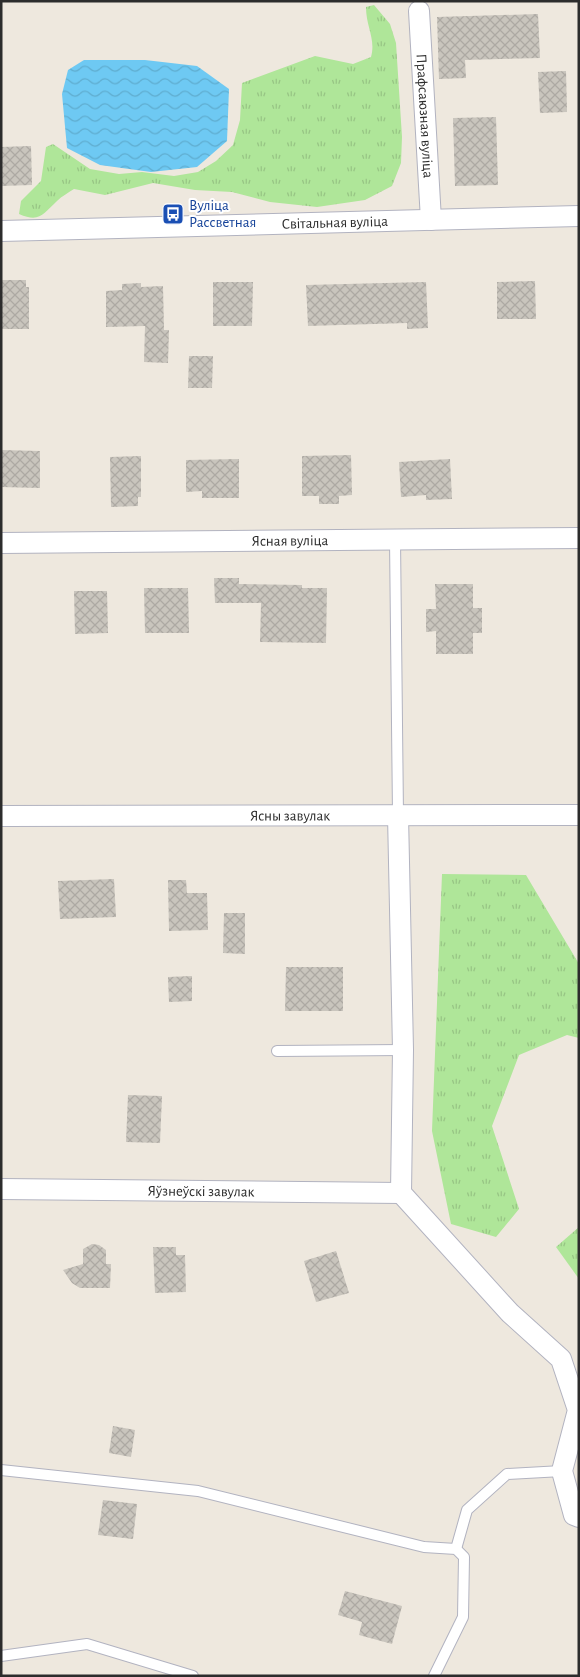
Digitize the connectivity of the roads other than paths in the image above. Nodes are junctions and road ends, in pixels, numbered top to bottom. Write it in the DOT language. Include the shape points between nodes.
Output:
graph roads {
  1 [pos="419,11"];
  2 [pos="579,216"];
  3 [pos="431,220"];
  4 [pos="1,231"];
  5 [pos="579,538"];
  6 [pos="394,539"];
  7 [pos="1,543"];
  8 [pos="398,815"];
  9 [pos="579,815"];
  10 [pos="1,816"];
  11 [pos="403,1050"];
  12 [pos="277,1051"];
  13 [pos="1,1188"];
  14 [pos="401,1193"];
  15 [pos="1,1470"];
  16 [pos="562,1471"];
  17 [pos="579,1517"];
  18 [pos="456,1549"];
  19 [pos="1,1656"];
  20 [pos="193,1676"];
  21 [pos="434,1676"];
  1 -- 3 [label="street, Прафсаюзная вуліца"];
  2 -- 3 [label="street, Світальная вуліца"];
  3 -- 4 [label="street, Світальная вуліца"];
  5 -- 6 [label="street, Ясная вуліца"];
  6 -- 7 [label="street, Ясная вуліца"];
  6 -- 8 [label="lane"];
  8 -- 9 [label="street, Ясны завулак"];
  8 -- 10 [label="street, Ясны завулак"];
  8 -- 11 [label="street"];
  11 -- 12 [label="lane"];
  11 -- 14 [label="street"];
  13 -- 14 [label="street, Яўзнеўскі завулак"];
  14 -- 16 [label="street" via="510,1313 561,1359 578,1410"];
  15 -- 18 [label="lane" via="198,1491 424,1547"];
  16 -- 17 [label="street" via="574,1515"];
  16 -- 18 [label="lane" via="507,1474 467,1510"];
  18 -- 21 [label="lane" via="464,1557 463,1617"];
  19 -- 20 [label="lane" via="87,1644"];
}
